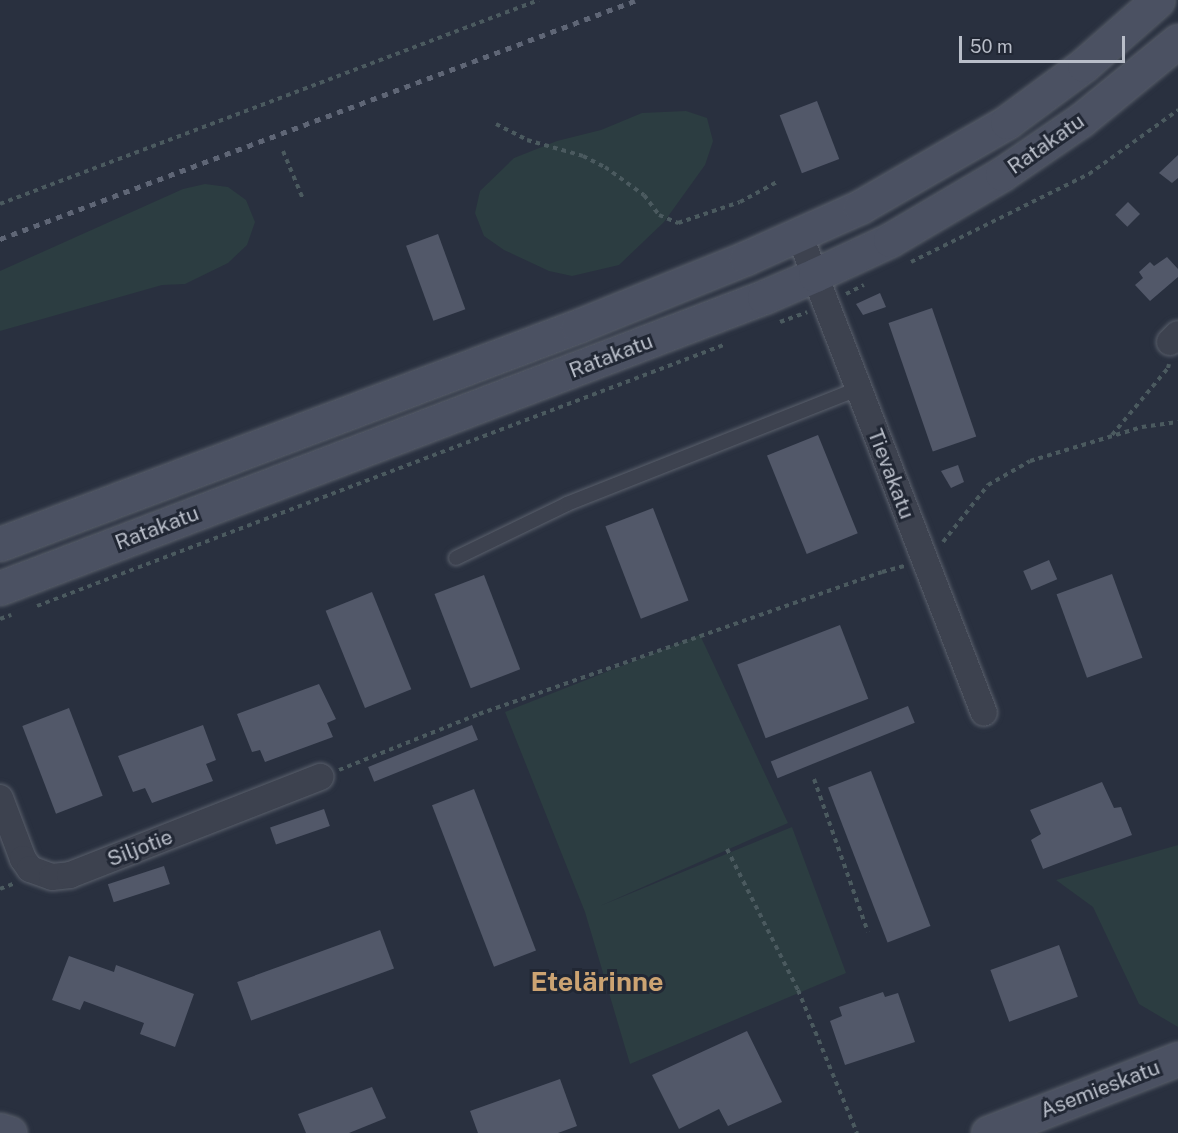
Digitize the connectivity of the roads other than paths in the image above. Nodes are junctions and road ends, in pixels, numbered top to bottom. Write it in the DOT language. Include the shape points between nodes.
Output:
graph roads {
  1 [pos="1158,0"];
  2 [pos="1178,41"];
  3 [pos="799,234"];
  4 [pos="815,275"];
  5 [pos="858,389"];
  6 [pos="0,544"];
  7 [pos="456,558"];
  8 [pos="0,588"];
  9 [pos="984,713"];
  10 [pos="320,777"];
  11 [pos="0,798"];
  12 [pos="1178,1059"];
  13 [pos="0,1130"];
  14 [pos="10,1133"];
  15 [pos="988,1133"];
  1 -- 3 [label="main road, Ratakatu" via="1084,65 1007,122 860,207"];
  2 -- 4 [label="main road, Ratakatu" via="1081,120 1002,174 908,230"];
  3 -- 4 [label="street, Tievakatu"];
  3 -- 6 [label="main road, Ratakatu" via="578,326"];
  4 -- 5 [label="street, Tievakatu"];
  4 -- 8 [label="main road, Ratakatu"];
  5 -- 7 [label="lane" via="567,504"];
  5 -- 9 [label="street, Tievakatu"];
  10 -- 11 [label="street, Siljotie" via="70,875 52,877 30,869 23,860"];
  12 -- 15 [label="main road, Asemieskatu"];
  13 -- 14 [label="main road"];
}
